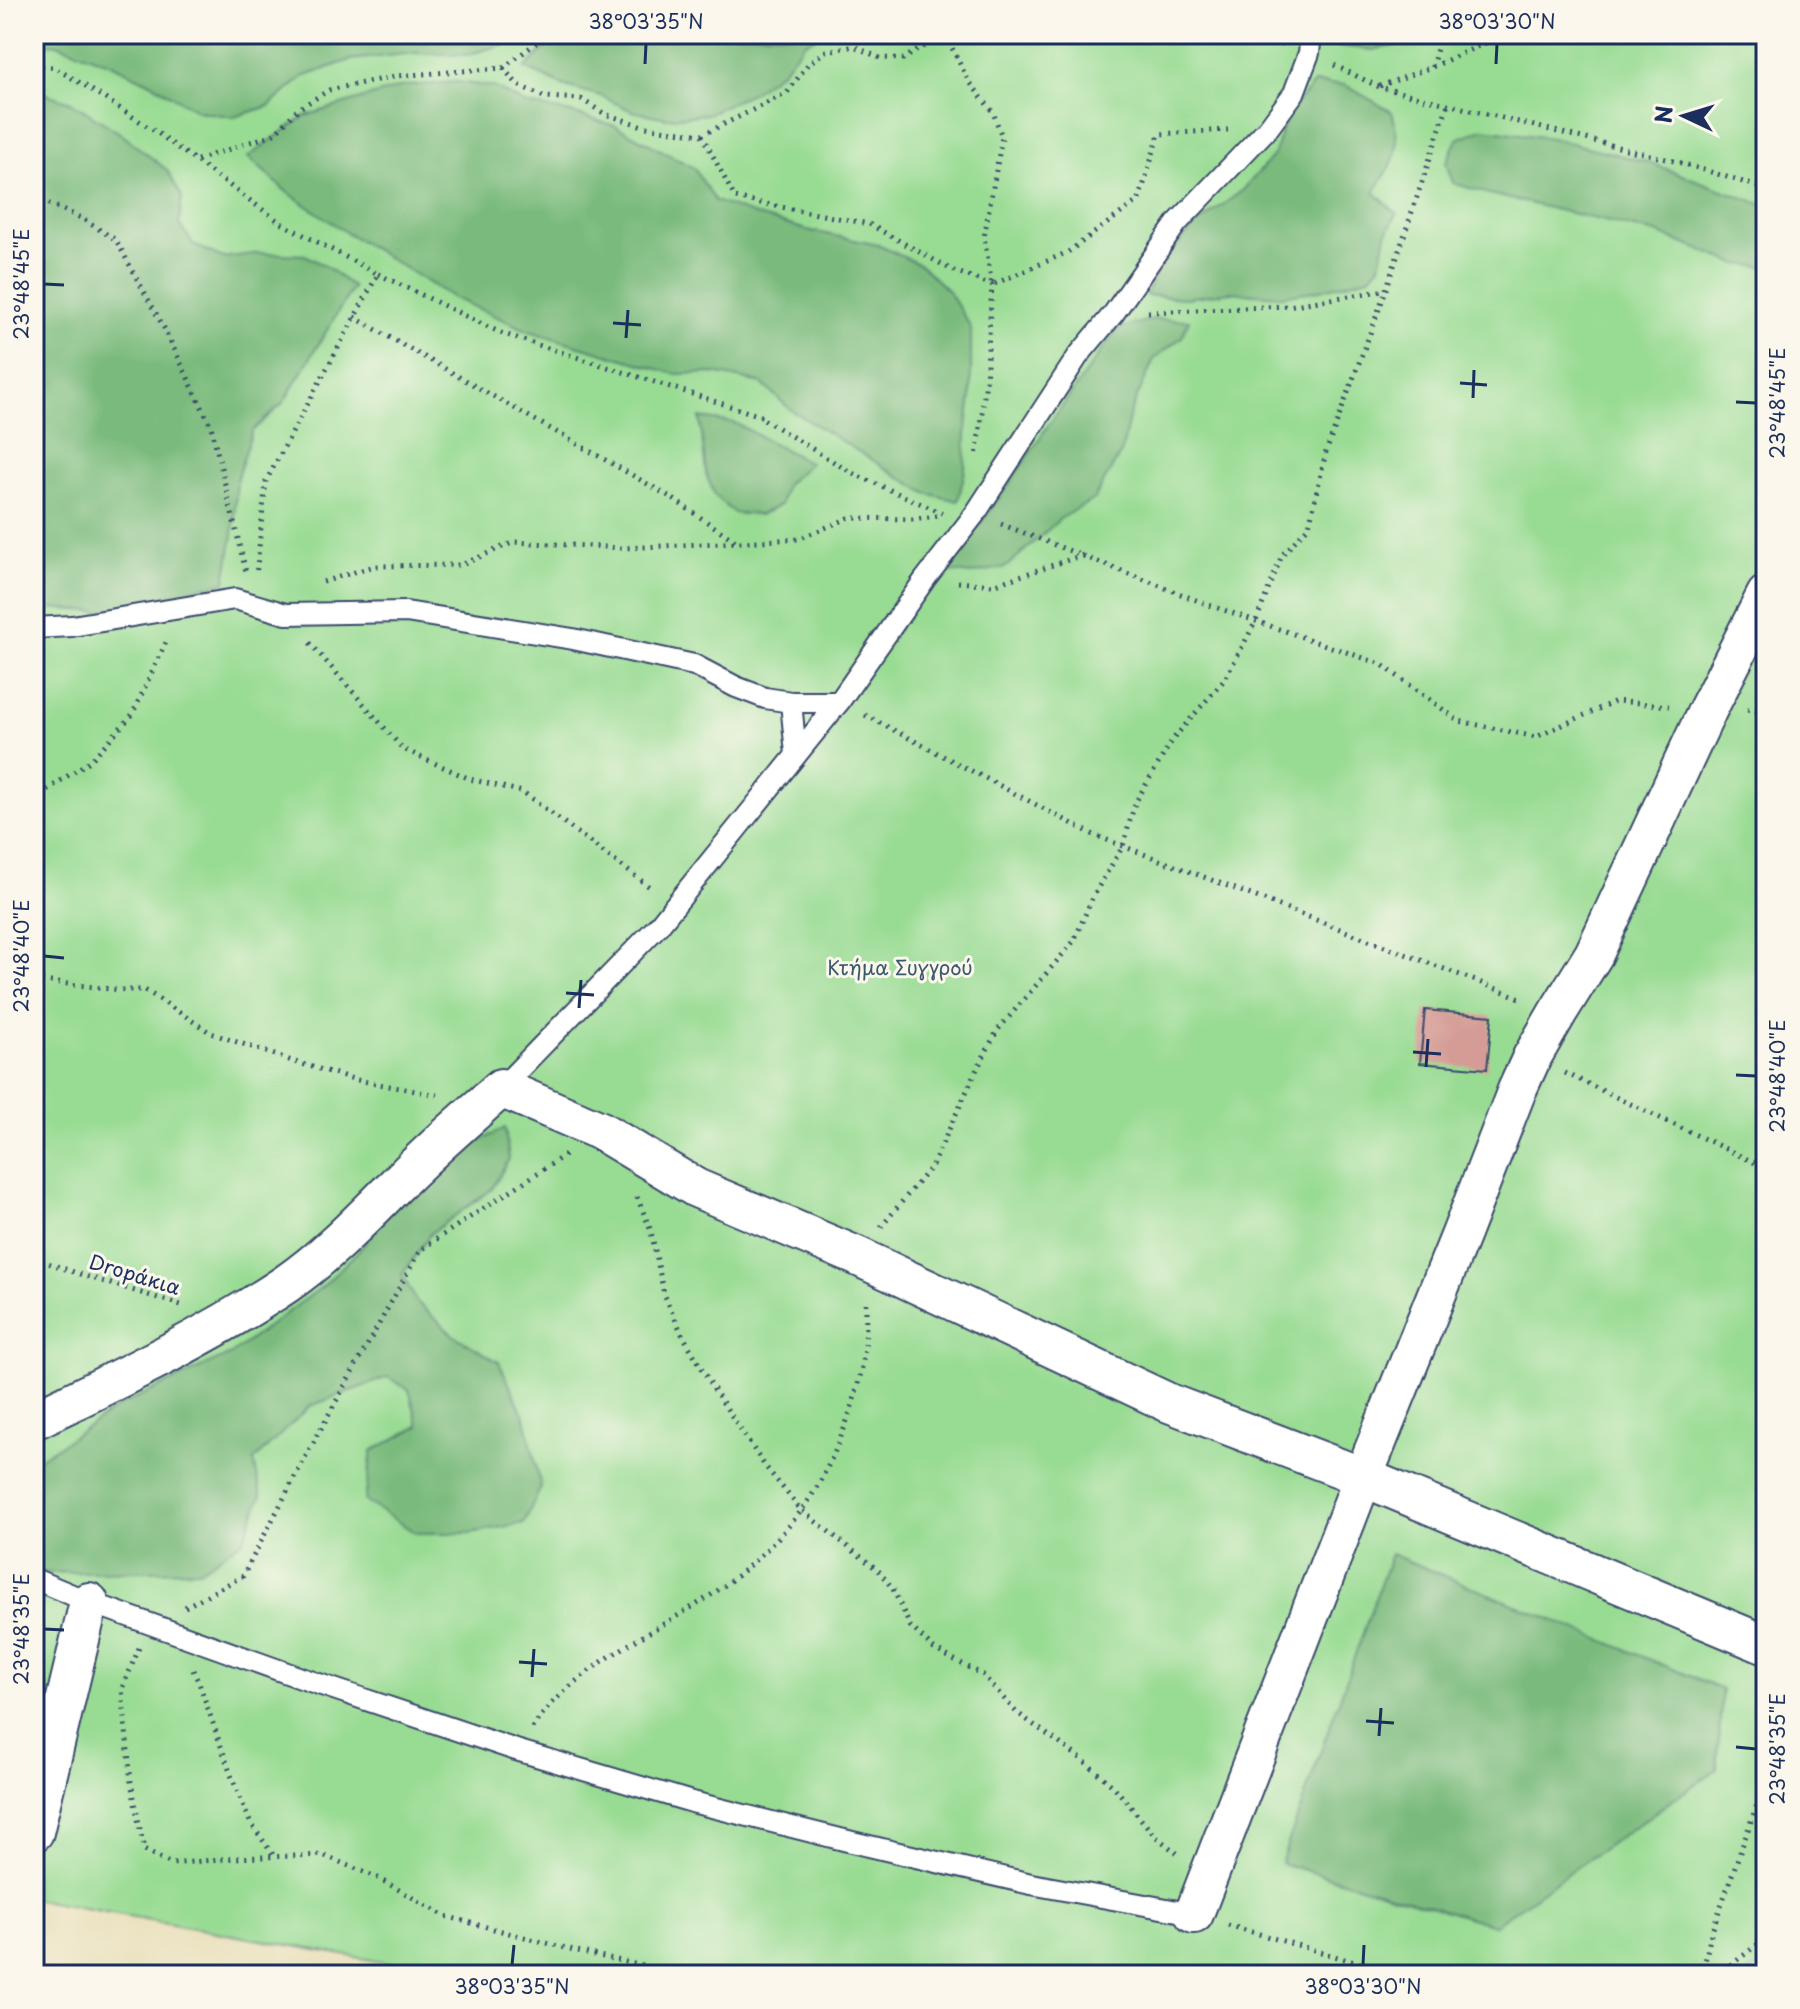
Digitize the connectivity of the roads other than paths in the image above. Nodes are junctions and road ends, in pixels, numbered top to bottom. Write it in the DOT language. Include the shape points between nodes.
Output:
graph roads {
  1 [pos="1310,44"];
  2 [pos="1766,595"];
  3 [pos="34,628"];
  4 [pos="791,702"];
  5 [pos="839,702"];
  6 [pos="796,754"];
  7 [pos="501,1088"];
  8 [pos="34,1420"];
  9 [pos="1363,1477"];
  10 [pos="34,1579"];
  11 [pos="89,1602"];
  12 [pos="1766,1645"];
  13 [pos="34,1832"];
  14 [pos="1194,1914"];
  1 -- 5 [label="lane" via="1294,93 1269,127 1177,223 1078,356 975,514"];
  2 -- 9 [label="street" via="1594,954 1532,1057"];
  3 -- 4 [label="lane" via="235,599 286,614 406,612 694,665 736,687"];
  4 -- 5 [label="lane"];
  4 -- 6 [label="lane"];
  5 -- 6 [label="lane"];
  6 -- 7 [label="lane" via="659,925"];
  7 -- 8 [label="street" via="345,1237 287,1283 130,1373"];
  7 -- 9 [label="street" via="601,1131 696,1188 857,1256 1169,1403"];
  9 -- 12 [label="street"];
  9 -- 14 [label="street"];
  10 -- 11 [label="lane"];
  11 -- 13 [label="street"];
  11 -- 14 [label="lane" via="516,1750 692,1802 1031,1884"];
}
